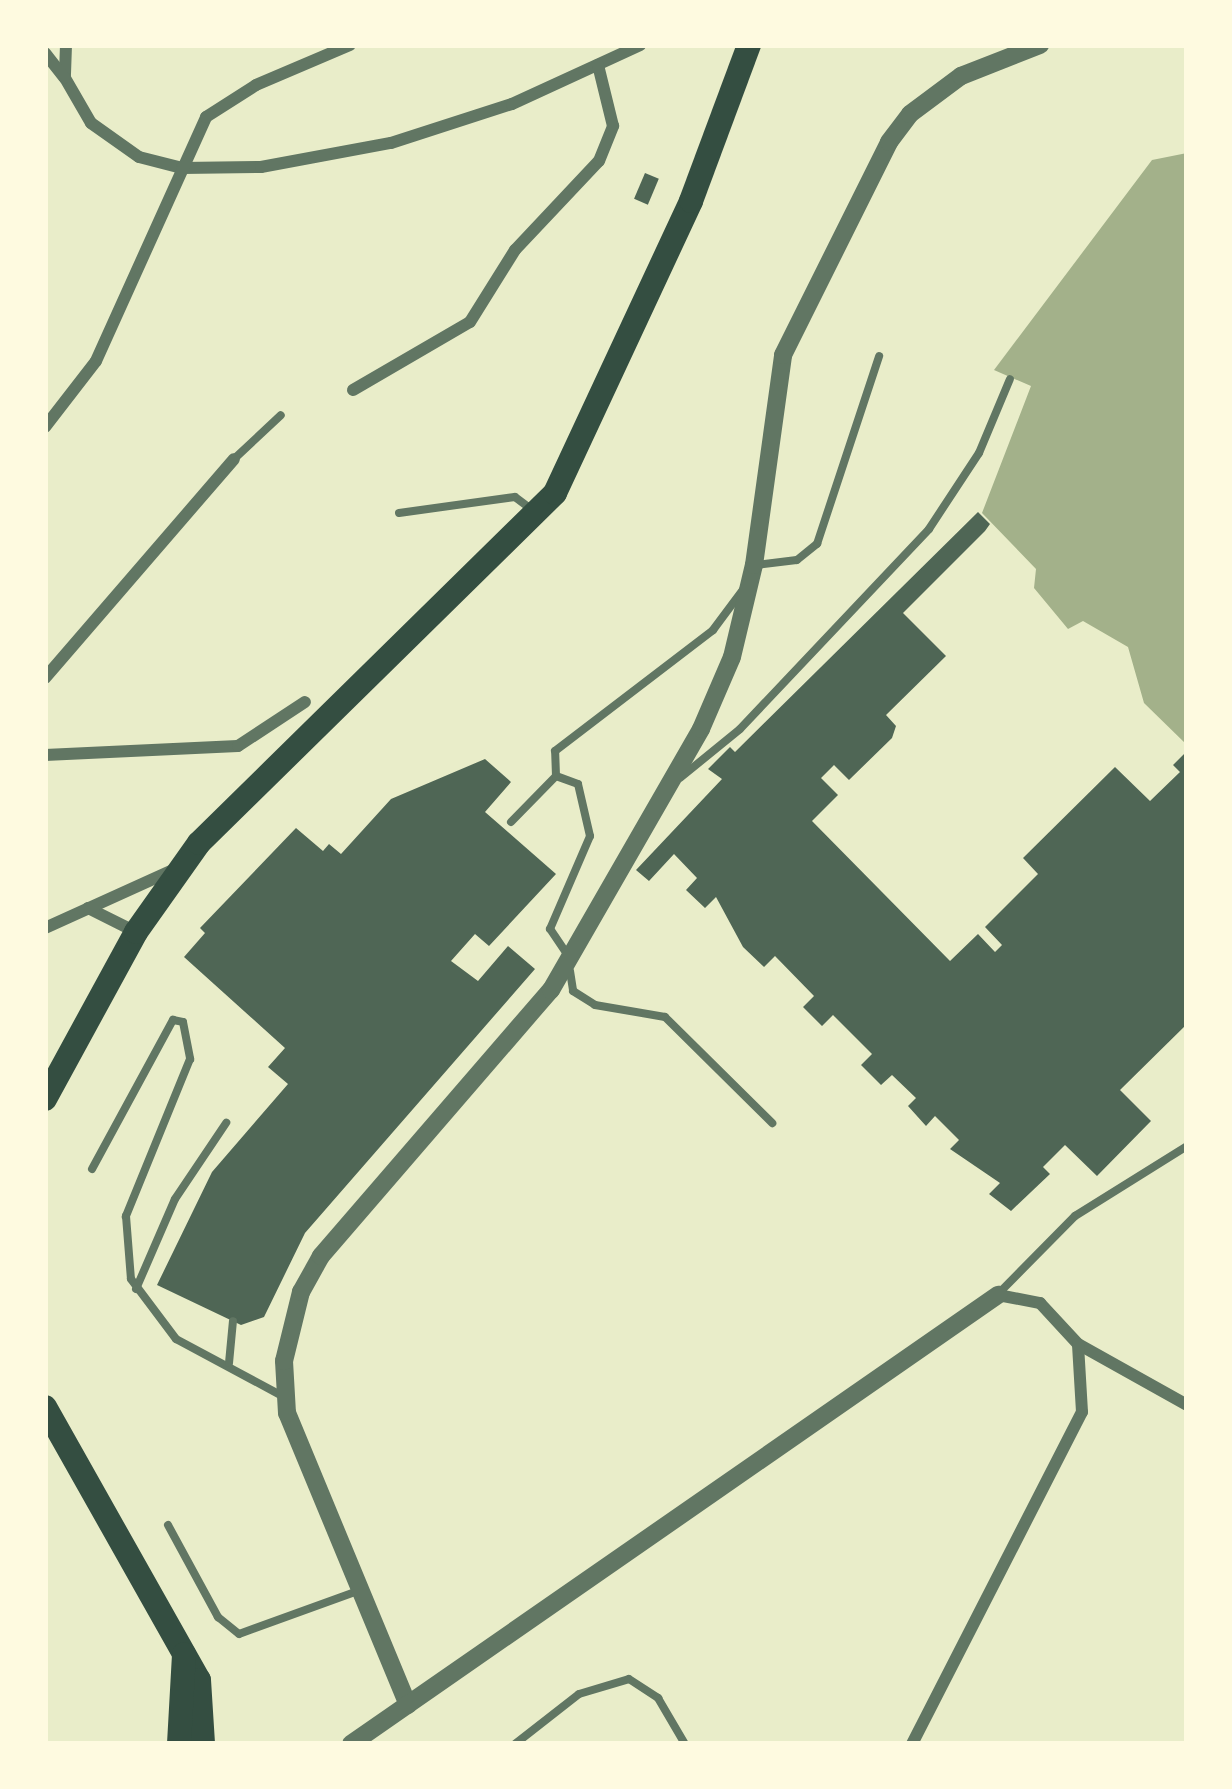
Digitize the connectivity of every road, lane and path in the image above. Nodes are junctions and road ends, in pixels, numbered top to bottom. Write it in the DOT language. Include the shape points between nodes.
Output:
graph roads {
  1 [pos="66,45"];
  2 [pos="350,45"];
  3 [pos="640,45"];
  4 [pos="749,45"];
  5 [pos="1040,45"];
  6 [pos="45,53"];
  7 [pos="598,65"];
  8 [pos="65,78"];
  9 [pos="182,168"];
  10 [pos="879,356"];
  11 [pos="1010,379"];
  12 [pos="352,390"];
  13 [pos="281,415"];
  14 [pos="45,427"];
  15 [pos="234,459"];
  16 [pos="399,513"];
  17 [pos="537,514"];
  18 [pos="752,574"];
  19 [pos="45,677"];
  20 [pos="305,702"];
  21 [pos="45,755"];
  22 [pos="584,774"];
  23 [pos="556,776"];
  24 [pos="578,784"];
  25 [pos="666,792"];
  26 [pos="511,822"];
  27 [pos="178,868"];
  28 [pos="87,908"];
  29 [pos="45,928"];
  30 [pos="136,932"];
  31 [pos="571,959"];
  32 [pos="45,1099"];
  33 [pos="226,1123"];
  34 [pos="772,1124"];
  35 [pos="1187,1146"];
  36 [pos="92,1169"];
  37 [pos="136,1291"];
  38 [pos="998,1294"];
  39 [pos="233,1321"];
  40 [pos="1078,1344"];
  41 [pos="229,1363"];
  42 [pos="284,1397"];
  43 [pos="1187,1405"];
  44 [pos="45,1407"];
  45 [pos="168,1525"];
  46 [pos="360,1591"];
  47 [pos="184,1654"];
  48 [pos="408,1705"];
  49 [pos="179,1744"];
  50 [pos="203,1744"];
  51 [pos="351,1744"];
  52 [pos="515,1744"];
  53 [pos="685,1744"];
  54 [pos="912,1744"];
  1 -- 8 [label="street"];
  2 -- 9 [label="street" via="226,100 193,137"];
  3 -- 7 [label="street"];
  4 -- 17 [label="main road" via="721,132 574,462"];
  5 -- 18 [label="street" via="961,76 910,114 889,142 783,355"];
  6 -- 8 [label="street"];
  7 -- 9 [label="street" via="512,104 344,154"];
  7 -- 12 [label="street" via="613,126 599,160 515,250 470,322"];
  8 -- 9 [label="street" via="109,142"];
  9 -- 14 [label="street" via="96,361"];
  10 -- 18 [label="lane" via="817,544 797,560"];
  11 -- 25 [label="lane" via="979,453 929,529 740,729"];
  13 -- 15 [label="lane"];
  15 -- 19 [label="street"];
  16 -- 17 [label="lane" via="514,497"];
  17 -- 27 [label="main road"];
  18 -- 23 [label="lane" via="713,630 555,751"];
  18 -- 25 [label="street" via="732,656"];
  20 -- 21 [label="street" via="238,746"];
  22 -- 24 [label="lane"];
  23 -- 24 [label="lane"];
  23 -- 26 [label="lane"];
  24 -- 31 [label="lane" via="590,836 550,929"];
  25 -- 31 [label="street"];
  27 -- 28 [label="street"];
  27 -- 30 [label="main road"];
  28 -- 29 [label="street"];
  28 -- 30 [label="street" via="105,910"];
  30 -- 32 [label="main road"];
  31 -- 34 [label="lane" via="573,991 609,1011 665,1017"];
  31 -- 42 [label="street" via="321,1256 288,1328"];
  33 -- 37 [label="lane" via="154,1238"];
  35 -- 38 [label="lane" via="1075,1216"];
  36 -- 37 [label="lane" via="166,1031 173,1020 183,1022 190,1059 126,1216"];
  37 -- 41 [label="lane" via="176,1339"];
  38 -- 40 [label="street" via="1040,1303"];
  38 -- 48 [label="street"];
  39 -- 41 [label="lane"];
  40 -- 43 [label="street"];
  40 -- 54 [label="street" via="1082,1412"];
  41 -- 42 [label="lane"];
  42 -- 46 [label="street"];
  44 -- 47 [label="main road"];
  45 -- 46 [label="lane" via="218,1617 239,1634"];
  46 -- 48 [label="street"];
  47 -- 49 [label="main road"];
  47 -- 50 [label="main road" via="199,1680"];
  48 -- 51 [label="street"];
  52 -- 53 [label="lane" via="579,1694 629,1678 658,1699"];
}
